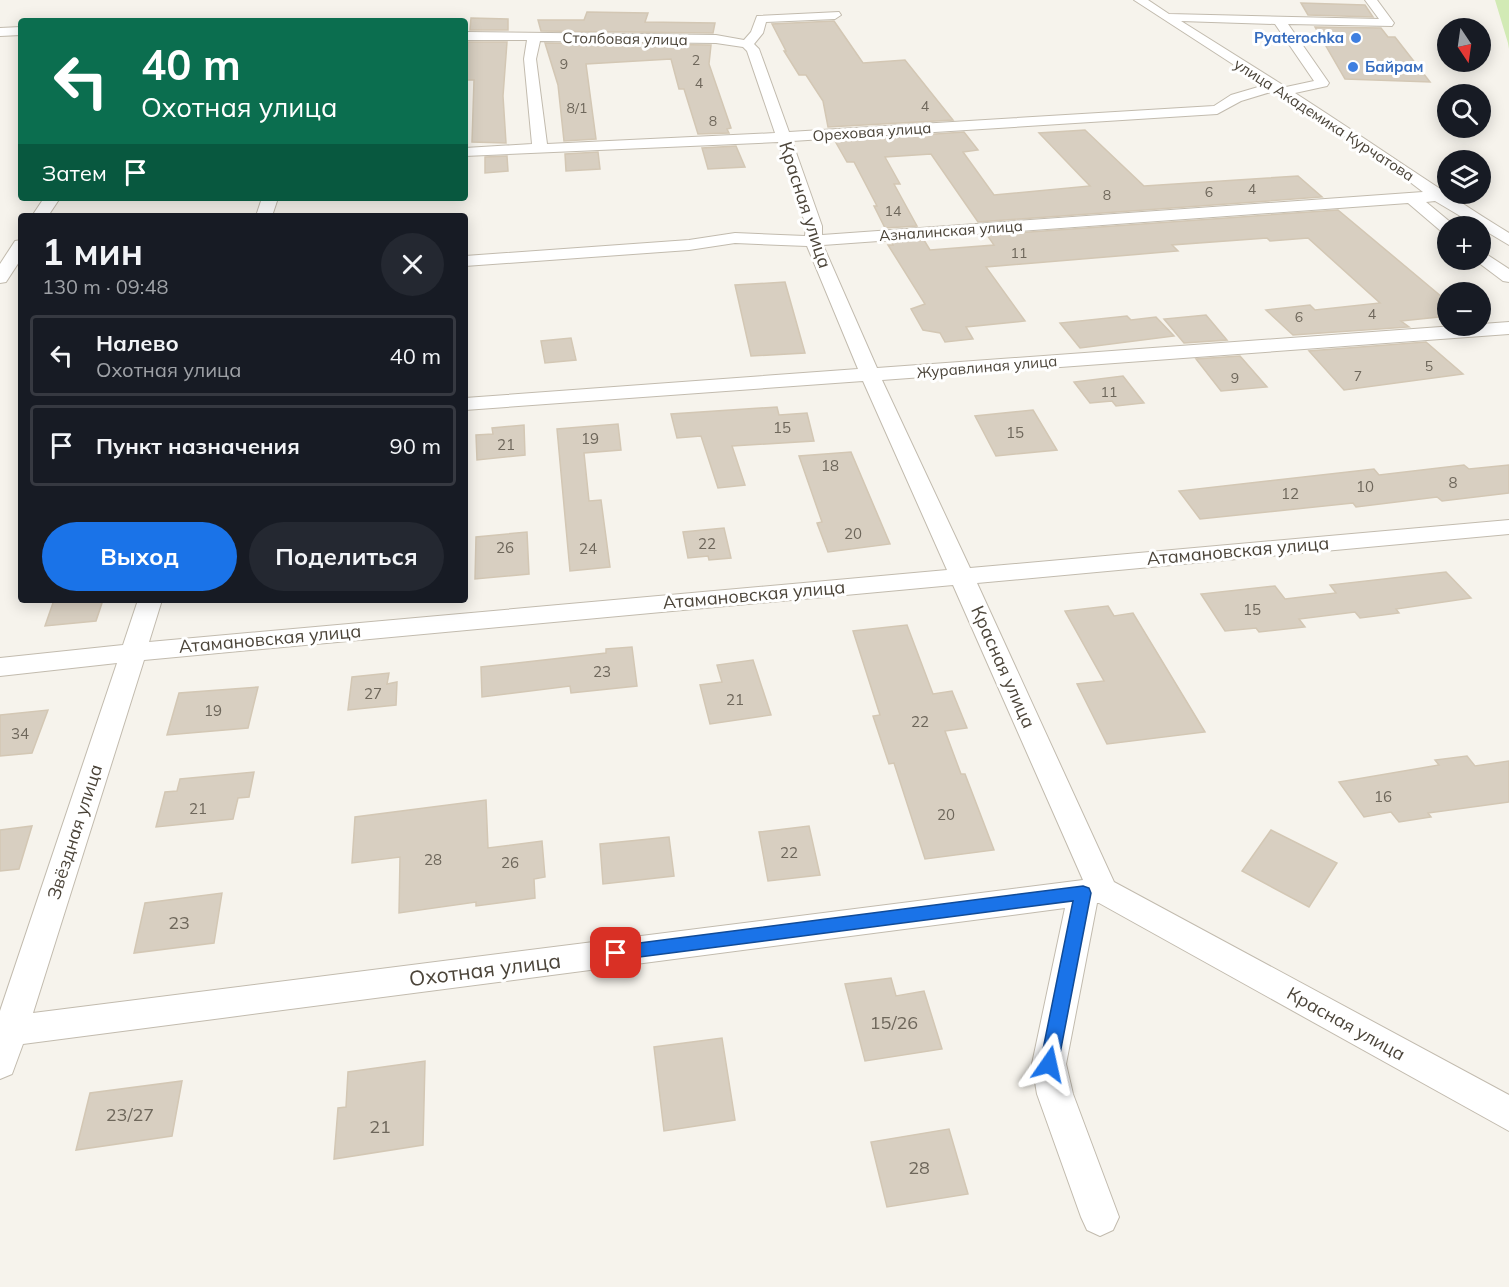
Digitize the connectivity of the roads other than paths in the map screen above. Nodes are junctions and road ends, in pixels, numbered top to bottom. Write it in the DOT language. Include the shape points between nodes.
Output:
graph roads {
  1 [pos="1140,0"];
  2 [pos="1371,0"];
  3 [pos="835,15"];
  4 [pos="1165,17"];
  5 [pos="1279,20"];
  6 [pos="18,31"];
  7 [pos="0,32"];
  8 [pos="468,36"];
  9 [pos="534,38"];
  10 [pos="747,44"];
  11 [pos="1279,90"];
  12 [pos="784,137"];
  13 [pos="540,148"];
  14 [pos="468,153"];
  15 [pos="1437,195"];
  16 [pos="1437,196"];
  17 [pos="1412,198"];
  18 [pos="1451,204"];
  19 [pos="1437,219"];
  20 [pos="1509,240"];
  21 [pos="813,241"];
  22 [pos="0,243"];
  23 [pos="18,243"];
  24 [pos="18,248"];
  25 [pos="468,261"];
  26 [pos="1491,263"];
  27 [pos="1509,277"];
  28 [pos="0,278"];
  29 [pos="1509,328"];
  30 [pos="871,376"];
  31 [pos="468,404"];
  32 [pos="1509,527"];
  33 [pos="962,575"];
  34 [pos="149,603"];
  35 [pos="134,652"];
  36 [pos="0,667"];
  37 [pos="1093,891"];
  38 [pos="9,1031"];
  39 [pos="0,1063"];
  40 [pos="1509,1112"];
  41 [pos="1100,1217"];
  1 -- 4 [label="street, улица Академика Курчатова"];
  2 -- 5 [label="street" via="1388,23"];
  3 -- 10 [label="street" via="761,19 757,33"];
  4 -- 5 [label="street" via="1210,14"];
  4 -- 11 [label="street, улица Академика Курчатова"];
  5 -- 11 [label="street, Ореховая улица" via="1322,83"];
  6 -- 7 [label="street"];
  8 -- 9 [label="street, Столбовая улица"];
  9 -- 10 [label="street, Столбовая улица" via="716,39"];
  9 -- 13 [label="street" via="530,59"];
  10 -- 12 [label="street, Красная улица" via="753,49"];
  11 -- 12 [label="street, Ореховая улица" via="1236,98 1218,110"];
  11 -- 15 [label="street, улица Академика Курчатова" via="1389,159"];
  12 -- 13 [label="street, Ореховая улица"];
  12 -- 21 [label="street, Красная улица" via="814,226"];
  13 -- 14 [label="street, Ореховая улица"];
  16 -- 17 [label="street, Азналинская улица"];
  17 -- 19 [label="street"];
  17 -- 21 [label="street, Азналинская улица"];
  18 -- 20 [label="street, улица Академика Курчатова"];
  21 -- 25 [label="street, Азналинская улица" via="735,238 689,245"];
  21 -- 30 [label="street, Красная улица"];
  22 -- 23 [label="street"];
  24 -- 28 [label="street"];
  26 -- 27 [label="street"];
  29 -- 30 [label="street, Журавлиная улица"];
  30 -- 31 [label="street, Журавлиная улица"];
  30 -- 33 [label="street, Красная улица"];
  32 -- 33 [label="street, Атамановская улица"];
  33 -- 35 [label="street, Атамановская улица"];
  33 -- 37 [label="street, Красная улица"];
  34 -- 35 [label="street, Звёздная улица"];
  35 -- 36 [label="street, Атамановская улица"];
  35 -- 38 [label="street, Звёздная улица"];
  37 -- 38 [label="street, Охотная улица"];
  37 -- 40 [label="street, Красная улица"];
  37 -- 41 [label="street" via="1049,1064 1054,1094"];
  38 -- 39 [label="street, Звёздная улица"];
}
